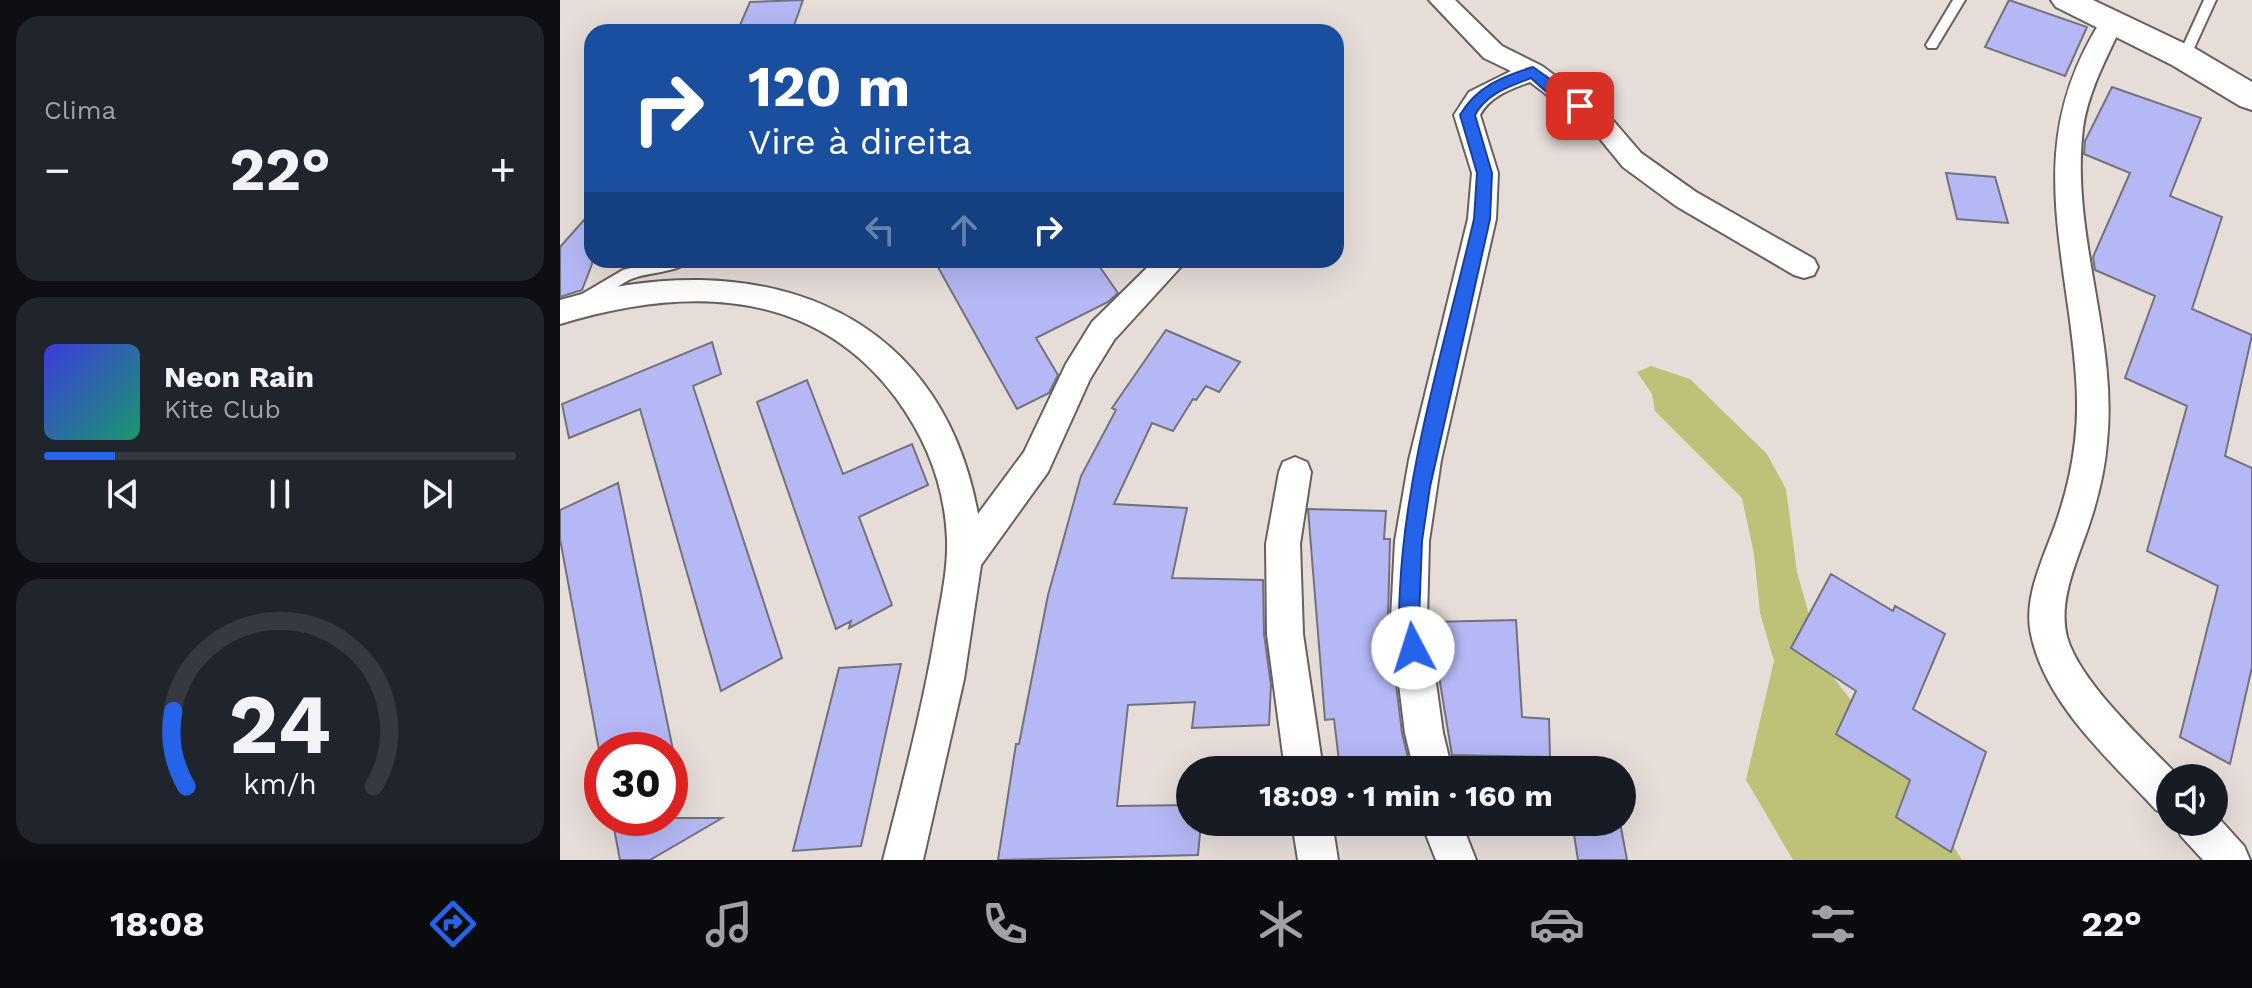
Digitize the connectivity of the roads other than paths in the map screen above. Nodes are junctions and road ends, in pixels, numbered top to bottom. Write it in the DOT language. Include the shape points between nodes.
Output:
graph roads {
  1 [pos="1441,0"];
  2 [pos="1959,0"];
  3 [pos="2067,0"];
  4 [pos="2210,0"];
  5 [pos="2112,21"];
  6 [pos="1932,45"];
  7 [pos="2184,57"];
  8 [pos="1533,72"];
  9 [pos="2252,98"];
  10 [pos="1804,267"];
  11 [pos="652,268"];
  12 [pos="1165,268"];
  13 [pos="566,310"];
  14 [pos="1295,472"];
  15 [pos="964,560"];
  16 [pos="1302,756"];
  17 [pos="1430,756"];
  18 [pos="2156,781"];
  19 [pos="1314,836"];
  20 [pos="1447,836"];
  21 [pos="2208,836"];
  22 [pos="903,860"];
  23 [pos="1318,860"];
  24 [pos="1456,860"];
  25 [pos="2230,860"];
  1 -- 8 [label="street" via="1493,52"];
  2 -- 6 [label="lane"];
  3 -- 5 [label="street"];
  4 -- 7 [label="lane"];
  5 -- 7 [label="street"];
  5 -- 18 [label="street" via="2086,76 2071,127 2070,193 2093,418 2079,506 2051,591 2048,633 2066,675"];
  7 -- 9 [label="street"];
  8 -- 10 [label="street" via="1601,123 1651,174"];
  8 -- 17 [label="street" via="1486,92 1467,115 1485,173 1482,219 1425,460 1412,541 1409,619"];
  11 -- 13 [label="lane" via="628,274"];
  12 -- 15 [label="street" via="1103,331 1077,373 1036,462"];
  13 -- 15 [label="street" via="637,292 694,288 750,294 841,327 877,355 934,427 952,469"];
  14 -- 16 [label="street" via="1283,544 1285,634"];
  15 -- 22 [label="street" via="947,679"];
  19 -- 23 [label="street"];
  20 -- 24 [label="street"];
  21 -- 25 [label="street"];
}
